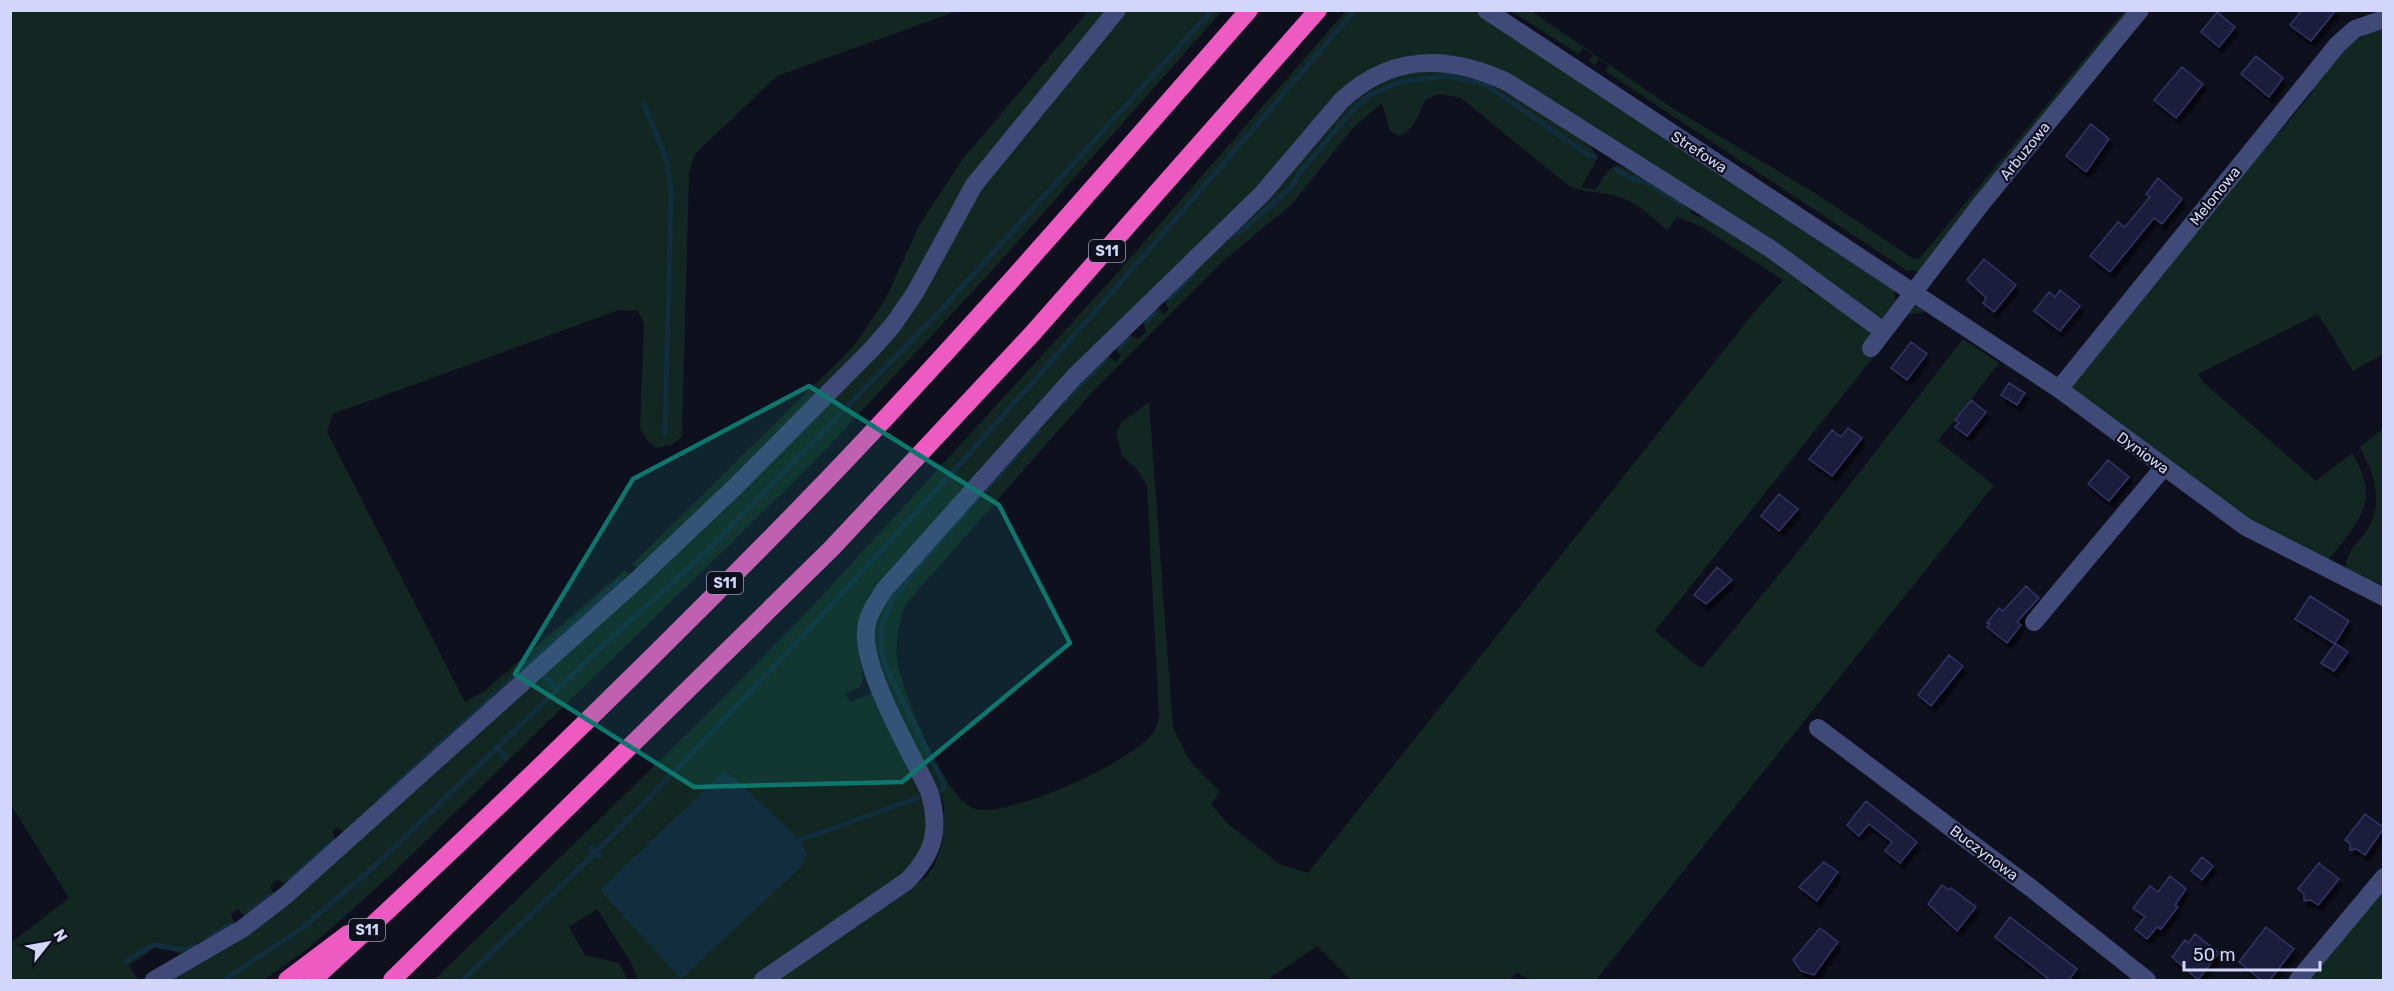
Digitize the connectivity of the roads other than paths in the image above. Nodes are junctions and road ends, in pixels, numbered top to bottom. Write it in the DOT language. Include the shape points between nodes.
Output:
graph roads {
  1 [pos="1117,10"];
  2 [pos="1249,10"];
  3 [pos="1318,10"];
  4 [pos="1486,10"];
  5 [pos="2140,10"];
  6 [pos="2384,19"];
  7 [pos="1912,293"];
  8 [pos="1883,331"];
  9 [pos="1871,348"];
  10 [pos="2059,389"];
  11 [pos="2163,468"];
  12 [pos="2384,597"];
  13 [pos="2034,622"];
  14 [pos="1818,728"];
  15 [pos="2384,876"];
  16 [pos="422,880"];
  17 [pos="459,917"];
  18 [pos="154,980"];
  19 [pos="287,981"];
  20 [pos="313,981"];
  21 [pos="392,981"];
  22 [pos="403,981"];
  23 [pos="763,981"];
  24 [pos="2147,981"];
  25 [pos="2298,981"];
  1 -- 18 [label="street" via="974,185 915,293 893,325 816,407 638,579 285,896 242,929"];
  2 -- 16 [label="highway, S11" via="1070,216 828,479"];
  3 -- 17 [label="highway, S11" via="891,487 779,603"];
  4 -- 7 [label="street, Strefowa"];
  5 -- 7 [label="street, Arbuzowa"];
  6 -- 10 [label="street, Melonowa" via="2355,29 2338,44"];
  7 -- 8 [label="street, Arbuzowa"];
  7 -- 10 [label="street, Dyniowa"];
  8 -- 9 [label="street, Arbuzowa"];
  8 -- 23 [label="street" via="1771,249 1507,82 1480,69 1433,61 1376,75 1341,101 1262,194 1074,377 885,589 872,609 866,629 868,656 929,792 934,809 934,837 925,862 907,882"];
  10 -- 11 [label="street, Dyniowa"];
  11 -- 12 [label="street, Dyniowa" via="2246,527"];
  11 -- 13 [label="street"];
  14 -- 24 [label="street, Buczynowa" via="2031,888"];
  15 -- 25 [label="street"];
  16 -- 19 [label="highway"];
  16 -- 20 [label="highway, S11"];
  17 -- 21 [label="highway, S11"];
  17 -- 22 [label="highway"];
}
